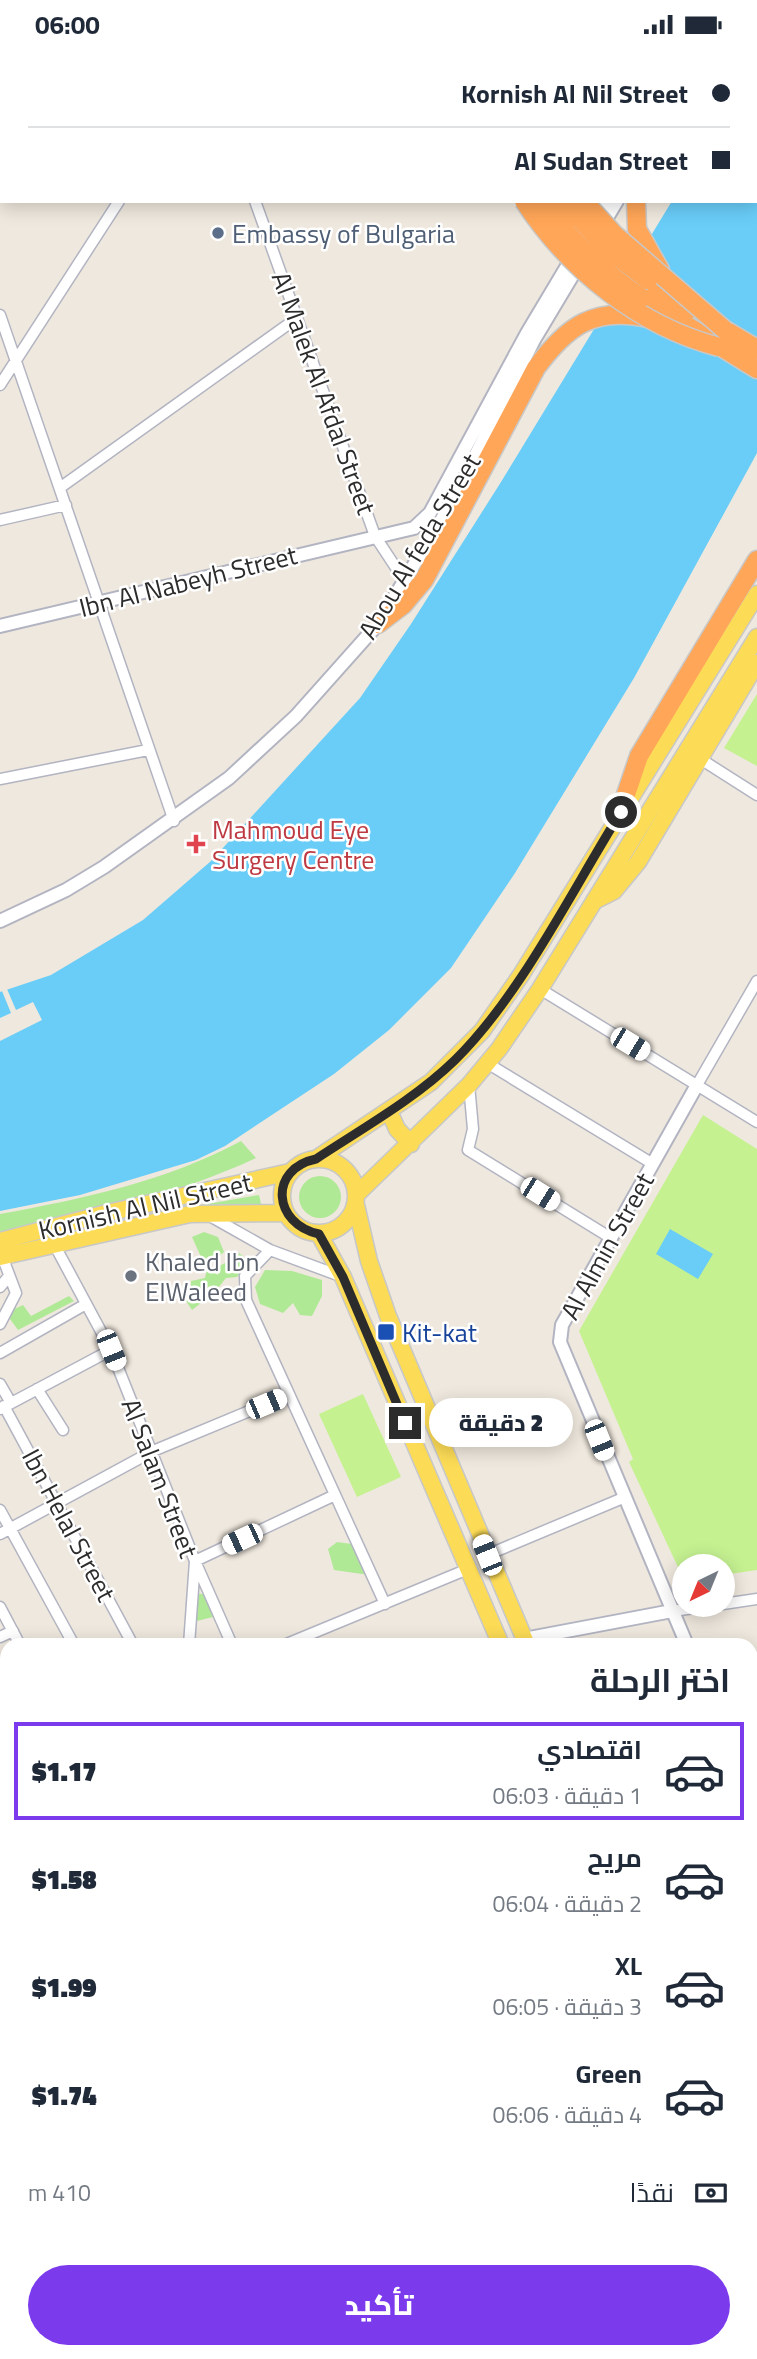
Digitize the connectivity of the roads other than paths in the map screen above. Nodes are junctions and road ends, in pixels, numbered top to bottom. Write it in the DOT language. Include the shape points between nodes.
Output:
graph roads {
  1 [pos="118,203"];
  2 [pos="256,203"];
  3 [pos="525,203"];
  4 [pos="546,203"];
  5 [pos="565,203"];
  6 [pos="586,203"];
  7 [pos="605,203"];
  8 [pos="616,203"];
  9 [pos="636,203"];
  10 [pos="667,279"];
  11 [pos="0,315"];
  12 [pos="297,318"];
  13 [pos="649,318"];
  14 [pos="531,336"];
  15 [pos="723,339"];
  16 [pos="757,349"];
  17 [pos="15,361"];
  18 [pos="757,369"];
  19 [pos="0,385"];
  20 [pos="61,487"];
  21 [pos="66,505"];
  22 [pos="0,520"];
  23 [pos="375,536"];
  24 [pos="757,560"];
  25 [pos="404,580"];
  26 [pos="757,594"];
  27 [pos="98,603"];
  28 [pos="378,624"];
  29 [pos="0,626"];
  30 [pos="757,637"];
  31 [pos="757,663"];
  32 [pos="148,750"];
  33 [pos="699,758"];
  34 [pos="0,779"];
  35 [pos="757,795"];
  36 [pos="621,812"];
  37 [pos="174,821"];
  38 [pos="592,903"];
  39 [pos="0,921"];
  40 [pos="757,981"];
  41 [pos="540,989"];
  42 [pos="487,1063"];
  43 [pos="697,1085"];
  44 [pos="469,1086"];
  45 [pos="389,1111"];
  46 [pos="757,1122"];
  47 [pos="411,1144"];
  48 [pos="316,1159"];
  49 [pos="653,1164"];
  50 [pos="290,1172"];
  51 [pos="356,1199"];
  52 [pos="205,1213"];
  53 [pos="286,1213"];
  54 [pos="319,1234"];
  55 [pos="611,1238"];
  56 [pos="54,1244"];
  57 [pos="270,1250"];
  58 [pos="1,1251"];
  59 [pos="9,1276"];
  60 [pos="343,1277"];
  61 [pos="0,1287"];
  62 [pos="86,1304"];
  63 [pos="0,1324"];
  64 [pos="111,1350"];
  65 [pos="0,1353"];
  66 [pos="0,1384"];
  67 [pos="37,1389"];
  68 [pos="288,1395"];
  69 [pos="5,1406"];
  70 [pos="63,1430"];
  71 [pos="153,1451"];
  72 [pos="335,1495"];
  73 [pos="623,1498"];
  74 [pos="58,1502"];
  75 [pos="0,1510"];
  76 [pos="10,1528"];
  77 [pos="0,1534"];
  78 [pos="487,1555"];
  79 [pos="195,1561"];
  80 [pos="468,1569"];
  81 [pos="757,1599"];
  82 [pos="735,1602"];
  83 [pos="385,1604"];
  84 [pos="0,1607"];
  85 [pos="672,1611"];
  86 [pos="675,1617"];
  87 [pos="13,1631"];
  88 [pos="0,1637"];
  89 [pos="16,1638"];
  90 [pos="70,1638"];
  91 [pos="129,1638"];
  92 [pos="190,1638"];
  93 [pos="229,1638"];
  94 [pos="301,1638"];
  95 [pos="498,1638"];
  96 [pos="523,1638"];
  97 [pos="544,1638"];
  98 [pos="684,1638"];
  1 -- 17 [label="street"];
  2 -- 12 [label="street, Al Malek Al Afdal Street"];
  3 -- 13 [label="highway, bridge" via="576,265"];
  4 -- 15 [label="highway, bridge" via="600,267 642,298"];
  5 -- 15 [label="highway, bridge" via="626,265"];
  6 -- 10 [label="highway, bridge"];
  7 -- 14 [label="street"];
  8 -- 14 [label="street"];
  9 -- 10 [label="highway" via="637,229"];
  10 -- 15 [label="highway, bridge"];
  11 -- 17 [label="street"];
  12 -- 20 [label="street"];
  12 -- 23 [label="street, Al Malek Al Afdal Street"];
  13 -- 15 [label="highway, bridge" via="694,340"];
  13 -- 28 [label="highway" via="618,314 588,320 556,341 536,368 424,580 403,605"];
  14 -- 23 [label="street, Abou Al feda Street" via="430,513 414,528"];
  14 -- 25 [label="street, Abou Al feda Street" via="448,509"];
  15 -- 16 [label="highway"];
  15 -- 18 [label="highway"];
  17 -- 19 [label="street"];
  17 -- 20 [label="street"];
  20 -- 21 [label="street"];
  21 -- 22 [label="street"];
  21 -- 27 [label="street"];
  23 -- 25 [label="street, Al Malek Al Afdal Street"];
  23 -- 27 [label="street, Ibn Al Nabeyh Street"];
  24 -- 36 [label="highway" via="639,755"];
  25 -- 28 [label="street, Abou Al feda Street"];
  26 -- 36 [label="main road"];
  27 -- 29 [label="street, Ibn Al Nabeyh Street"];
  27 -- 32 [label="street"];
  28 -- 37 [label="street, Abou Al feda Street" via="261,752"];
  30 -- 38 [label="main road"];
  31 -- 33 [label="main road"];
  32 -- 34 [label="street"];
  32 -- 37 [label="street"];
  33 -- 35 [label="street"];
  33 -- 38 [label="main road" via="626,879"];
  36 -- 45 [label="main road" via="482,1031 431,1081"];
  37 -- 39 [label="street, Abou Al feda Street" via="66,890"];
  38 -- 41 [label="main road"];
  40 -- 43 [label="street"];
  41 -- 42 [label="main road"];
  41 -- 43 [label="street"];
  42 -- 44 [label="main road"];
  42 -- 49 [label="street"];
  43 -- 46 [label="street"];
  43 -- 49 [label="street, Al Almin Street"];
  44 -- 47 [label="main road"];
  44 -- 55 [label="street" via="473,1129 468,1150"];
  45 -- 47 [label="main road"];
  45 -- 48 [label="main road"];
  47 -- 51 [label="main road"];
  48 -- 50 [label="main road"];
  48 -- 51 [label="main road" via="339,1164 348,1172"];
  49 -- 55 [label="street, Al Almin Street"];
  50 -- 53 [label="main road" via="282,1192"];
  50 -- 58 [label="main road, Kornish Al Nil Street" via="107,1213"];
  51 -- 54 [label="main road" via="343,1226"];
  51 -- 78 [label="main road" via="369,1261 388,1316"];
  52 -- 53 [label="main road, Kornish Al Nil Street"];
  52 -- 56 [label="main road, Kornish Al Nil Street"];
  52 -- 57 [label="street"];
  53 -- 54 [label="main road" via="306,1231"];
  54 -- 60 [label="main road"];
  55 -- 73 [label="street, Al Almin Street" via="562,1325 560,1342"];
  56 -- 58 [label="main road, Kornish Al Nil Street"];
  56 -- 62 [label="street, Al Salam Street"];
  57 -- 60 [label="street"];
  57 -- 68 [label="street" via="252,1266 244,1287"];
  58 -- 59 [label="street"];
  59 -- 61 [label="street"];
  59 -- 63 [label="street" via="16,1298"];
  60 -- 80 [label="main road"];
  62 -- 64 [label="street, Al Salam Street"];
  62 -- 65 [label="street"];
  64 -- 67 [label="street"];
  64 -- 71 [label="street, Al Salam Street"];
  66 -- 69 [label="street, Ibn Helal Street"];
  67 -- 69 [label="street"];
  67 -- 70 [label="street"];
  68 -- 71 [label="street"];
  68 -- 72 [label="street"];
  69 -- 74 [label="street, Ibn Helal Street"];
  71 -- 74 [label="street"];
  71 -- 79 [label="street, Al Salam Street"];
  72 -- 79 [label="street"];
  72 -- 83 [label="street"];
  73 -- 78 [label="street"];
  73 -- 85 [label="street, Al Almin Street"];
  74 -- 76 [label="street"];
  74 -- 91 [label="street, Ibn Helal Street"];
  75 -- 76 [label="street"];
  76 -- 77 [label="street"];
  76 -- 90 [label="street"];
  78 -- 96 [label="main road"];
  79 -- 92 [label="street, Al Salam Street"];
  79 -- 93 [label="street"];
  80 -- 83 [label="street"];
  80 -- 95 [label="main road"];
  81 -- 82 [label="street"];
  83 -- 94 [label="street"];
  84 -- 87 [label="street"];
  85 -- 97 [label="street"];
  86 -- 98 [label="street, Al Almin Street"];
  87 -- 88 [label="street"];
  87 -- 89 [label="street"];
}
